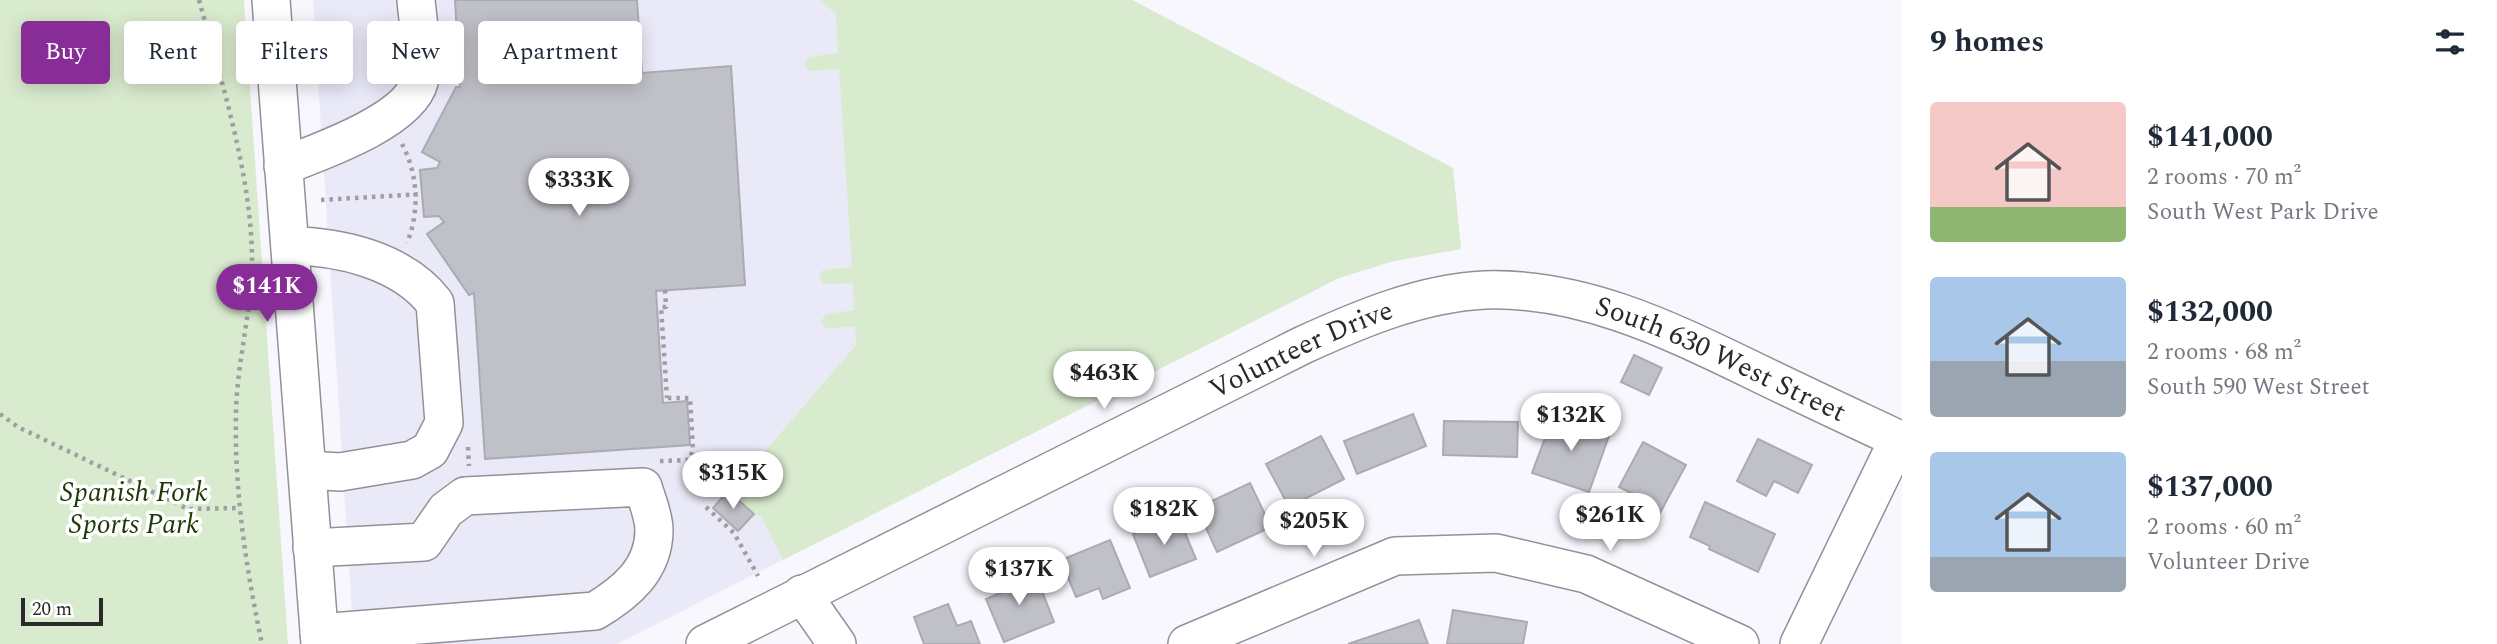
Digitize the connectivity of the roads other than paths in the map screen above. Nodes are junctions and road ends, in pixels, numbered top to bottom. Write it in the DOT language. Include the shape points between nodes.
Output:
graph roads {
  1 [pos="271,0"];
  2 [pos="416,0"];
  3 [pos="283,166"];
  4 [pos="290,246"];
  5 [pos="1534,291"];
  6 [pos="1900,440"];
  7 [pos="308,470"];
  8 [pos="312,548"];
  9 [pos="802,594"];
  10 [pos="1251,632"];
  11 [pos="319,639"];
  12 [pos="705,644"];
  13 [pos="837,644"];
  14 [pos="1187,644"];
  15 [pos="1740,644"];
  16 [pos="1799,644"];
  1 -- 3 [label="street"];
  2 -- 3 [label="street" via="421,64 416,91 363,133"];
  3 -- 4 [label="street"];
  4 -- 7 [label="street"];
  4 -- 7 [label="street" via="324,246 354,254 423,288 435,303 444,423 430,450 412,460 340,472"];
  5 -- 6 [label="street, South 630 West Street" via="1650,322"];
  5 -- 9 [label="street, Volunteer Drive" via="1483,290 1424,299 1362,318"];
  6 -- 16 [label="street"];
  7 -- 8 [label="street"];
  8 -- 11 [label="street"];
  8 -- 11 [label="street" via="424,542 446,510 465,496 630,487 643,487 654,530 642,573 626,592 595,611"];
  9 -- 12 [label="street, Volunteer Drive"];
  9 -- 13 [label="street"];
  10 -- 14 [label="street"];
  10 -- 15 [label="street" via="1395,556 1496,553 1586,574"];
}
